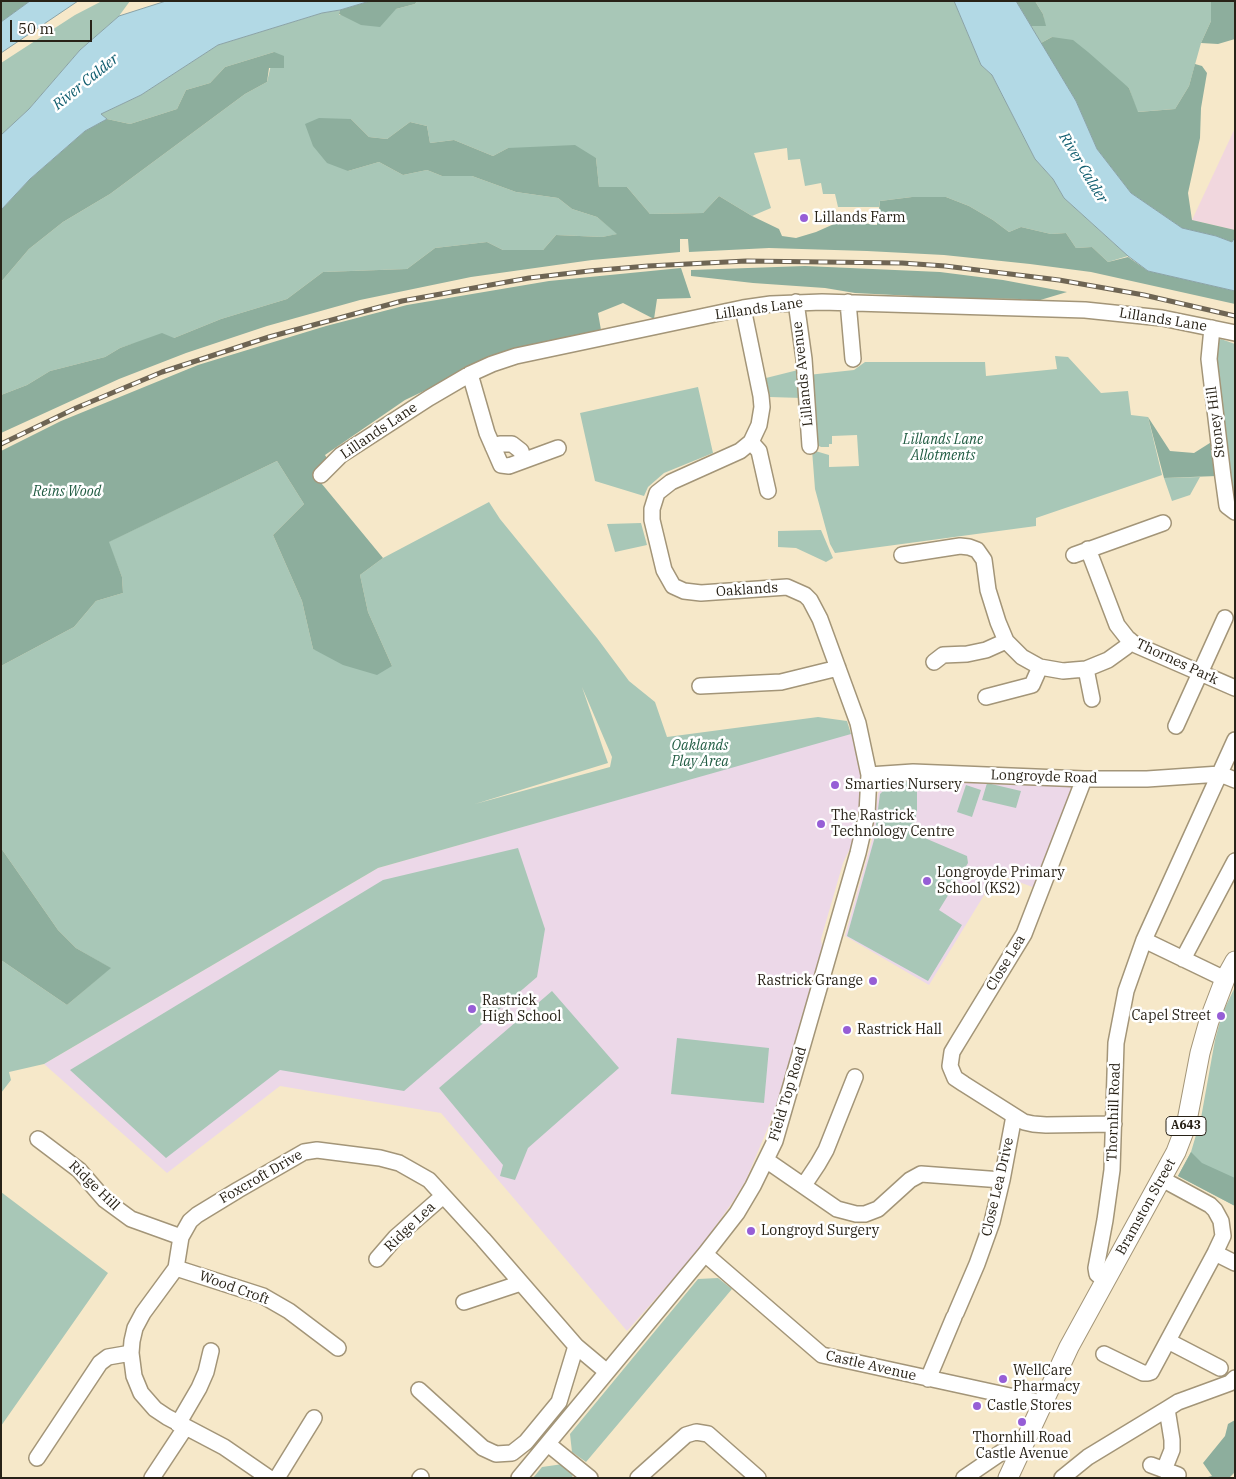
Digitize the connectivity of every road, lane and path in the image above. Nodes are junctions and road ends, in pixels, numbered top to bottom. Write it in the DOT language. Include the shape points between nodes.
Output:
graph roads {
  1 [pos="796,302"];
  2 [pos="848,302"];
  3 [pos="743,308"];
  4 [pos="1212,328"];
  5 [pos="1235,333"];
  6 [pos="853,359"];
  7 [pos="470,374"];
  8 [pos="751,442"];
  9 [pos="810,446"];
  10 [pos="558,448"];
  11 [pos="321,475"];
  12 [pos="768,491"];
  13 [pos="1235,512"];
  14 [pos="1163,523"];
  15 [pos="902,555"];
  16 [pos="1225,618"];
  17 [pos="1130,640"];
  18 [pos="1006,641"];
  19 [pos="934,662"];
  20 [pos="1040,667"];
  21 [pos="838,668"];
  22 [pos="1086,669"];
  23 [pos="1199,673"];
  24 [pos="700,686"];
  25 [pos="1235,688"];
  26 [pos="986,697"];
  27 [pos="1092,699"];
  28 [pos="1176,726"];
  29 [pos="1235,740"];
  30 [pos="1220,774"];
  31 [pos="869,775"];
  32 [pos="1084,779"];
  33 [pos="1235,780"];
  34 [pos="1235,861"];
  35 [pos="1144,940"];
  36 [pos="1183,959"];
  37 [pos="1235,961"];
  38 [pos="1225,979"];
  39 [pos="855,1077"];
  40 [pos="1014,1116"];
  41 [pos="1114,1124"];
  42 [pos="38,1139"];
  43 [pos="766,1160"];
  44 [pos="1162,1179"];
  45 [pos="1002,1180"];
  46 [pos="804,1185"];
  47 [pos="443,1196"];
  48 [pos="181,1237"];
  49 [pos="1215,1253"];
  50 [pos="705,1254"];
  51 [pos="377,1258"];
  52 [pos="1235,1264"];
  53 [pos="176,1268"];
  54 [pos="1105,1280"];
  55 [pos="521,1283"];
  56 [pos="464,1302"];
  57 [pos="1168,1341"];
  58 [pos="576,1346"];
  59 [pos="338,1348"];
  60 [pos="211,1351"];
  61 [pos="131,1354"];
  62 [pos="1104,1354"];
  63 [pos="1220,1368"];
  64 [pos="607,1372"];
  65 [pos="1235,1378"];
  66 [pos="928,1379"];
  67 [pos="419,1390"];
  68 [pos="1042,1403"];
  69 [pos="1166,1408"];
  70 [pos="314,1418"];
  71 [pos="182,1426"];
  72 [pos="548,1444"];
  73 [pos="1020,1451"];
  74 [pos="37,1458"];
  75 [pos="1164,1470"];
  76 [pos="152,1478"];
  77 [pos="269,1478"];
  78 [pos="277,1478"];
  79 [pos="520,1478"];
  80 [pos="590,1478"];
  81 [pos="638,1478"];
  82 [pos="758,1478"];
  83 [pos="964,1478"];
  84 [pos="1008,1478"];
  85 [pos="1062,1478"];
  1 -- 2 [label="street, Lillands Lane"];
  1 -- 3 [label="street, Lillands Lane"];
  1 -- 9 [label="street, Lillands Avenue"];
  2 -- 4 [label="street, Lillands Lane" via="1085,310 1155,317"];
  2 -- 6 [label="street"];
  3 -- 7 [label="street, Lillands Lane" via="516,356"];
  3 -- 8 [label="street" via="762,407 759,425"];
  4 -- 5 [label="street, Lillands Lane"];
  4 -- 13 [label="street, Stoney Hill" via="1209,359 1223,477 1227,506"];
  7 -- 10 [label="street" via="487,433 501,465 510,466"];
  7 -- 11 [label="street, Lillands Lane" via="341,455"];
  8 -- 12 [label="street" via="759,450"];
  8 -- 21 [label="street, Oaklands" via="724,459 671,482 657,493 652,520 664,570 672,586 684,591 701,593 787,587 805,595 816,609"];
  14 -- 17 [label="street, Thornes Park" via="1081,552 1117,625"];
  15 -- 18 [label="street" via="960,546 977,550 984,560 988,590"];
  16 -- 23 [label="street"];
  17 -- 22 [label="street" via="1119,653"];
  17 -- 23 [label="street, Thornes Park"];
  18 -- 19 [label="street" via="986,650 943,655"];
  18 -- 20 [label="street" via="1022,657"];
  20 -- 22 [label="street" via="1063,671"];
  20 -- 26 [label="street" via="1032,685"];
  21 -- 24 [label="street" via="781,682"];
  21 -- 31 [label="street, Field Top Road" via="856,716"];
  22 -- 27 [label="street"];
  23 -- 25 [label="street, Thornes Park"];
  23 -- 28 [label="street"];
  29 -- 30 [label="street, Thornhill Road"];
  30 -- 32 [label="street, Longroyde Road"];
  30 -- 33 [label="street"];
  30 -- 35 [label="street, Thornhill Road"];
  31 -- 32 [label="street, Longroyde Road" via="913,772"];
  31 -- 43 [label="street, Field Top Road" via="867,814 858,854 775,1141"];
  32 -- 40 [label="street, Close Lea" via="1024,934 950,1059 955,1078"];
  34 -- 36 [label="street"];
  35 -- 36 [label="street"];
  35 -- 41 [label="street, Thornhill Road" via="1119,1022"];
  36 -- 38 [label="street"];
  37 -- 38 [label="main road, Bramston Street / A643"];
  38 -- 44 [label="main road, Bramston Street / A643" via="1204,1037 1186,1126"];
  39 -- 46 [label="street" via="826,1150"];
  40 -- 41 [label="street, Close Lea" via="1033,1124"];
  40 -- 45 [label="street, Close Lea Drive"];
  41 -- 54 [label="street, Thornhill Road" via="1111,1184 1096,1271"];
  42 -- 48 [label="street, Ridge Hill" via="79,1170 105,1200 130,1219"];
  43 -- 46 [label="street"];
  43 -- 50 [label="street, Field Top Road" via="738,1213"];
  44 -- 49 [label="street" via="1215,1210 1223,1228"];
  44 -- 54 [label="main road, Bramston Street / A643"];
  45 -- 46 [label="street" via="921,1174 878,1209 865,1214 837,1209"];
  45 -- 66 [label="street, Close Lea Drive" via="977,1264"];
  47 -- 48 [label="street, Foxcroft Drive" via="429,1180 399,1163 349,1153 310,1150 197,1214"];
  47 -- 51 [label="street, Ridge Lea" via="402,1231"];
  47 -- 55 [label="street, Foxcroft Drive"];
  48 -- 53 [label="street, Foxcroft Drive"];
  49 -- 52 [label="street"];
  49 -- 57 [label="street"];
  50 -- 64 [label="street, Field Top Road"];
  50 -- 66 [label="street, Castle Avenue" via="822,1355"];
  53 -- 59 [label="street, Wood Croft" via="263,1296"];
  53 -- 61 [label="street, Foxcroft Drive" via="135,1328"];
  54 -- 68 [label="main road, A643"];
  55 -- 56 [label="street"];
  55 -- 58 [label="street, Foxcroft Drive"];
  57 -- 62 [label="street" via="1148,1374"];
  57 -- 63 [label="street"];
  58 -- 64 [label="street, Foxcroft Drive"];
  58 -- 67 [label="street" via="559,1402 526,1442 512,1453 496,1454 484,1448"];
  60 -- 71 [label="street" via="206,1372"];
  61 -- 71 [label="street, Foxcroft Drive" via="134,1376 142,1393 155,1409"];
  61 -- 74 [label="street" via="108,1357 100,1362"];
  64 -- 72 [label="street, Field Top Road"];
  65 -- 69 [label="street" via="1230,1383"];
  66 -- 68 [label="street, Castle Avenue"];
  68 -- 73 [label="main road, A643"];
  69 -- 75 [label="street" via="1172,1450"];
  69 -- 85 [label="street" via="1088,1457"];
  70 -- 78 [label="street"];
  71 -- 76 [label="street"];
  71 -- 77 [label="street, Foxcroft Drive" via="224,1447"];
  72 -- 79 [label="street, Field Top Road"];
  72 -- 80 [label="street"];
  73 -- 83 [label="street" via="1002,1452"];
  73 -- 84 [label="main road, A643"];
  81 -- 82 [label="street" via="686,1435 700,1432 708,1434"];
}
